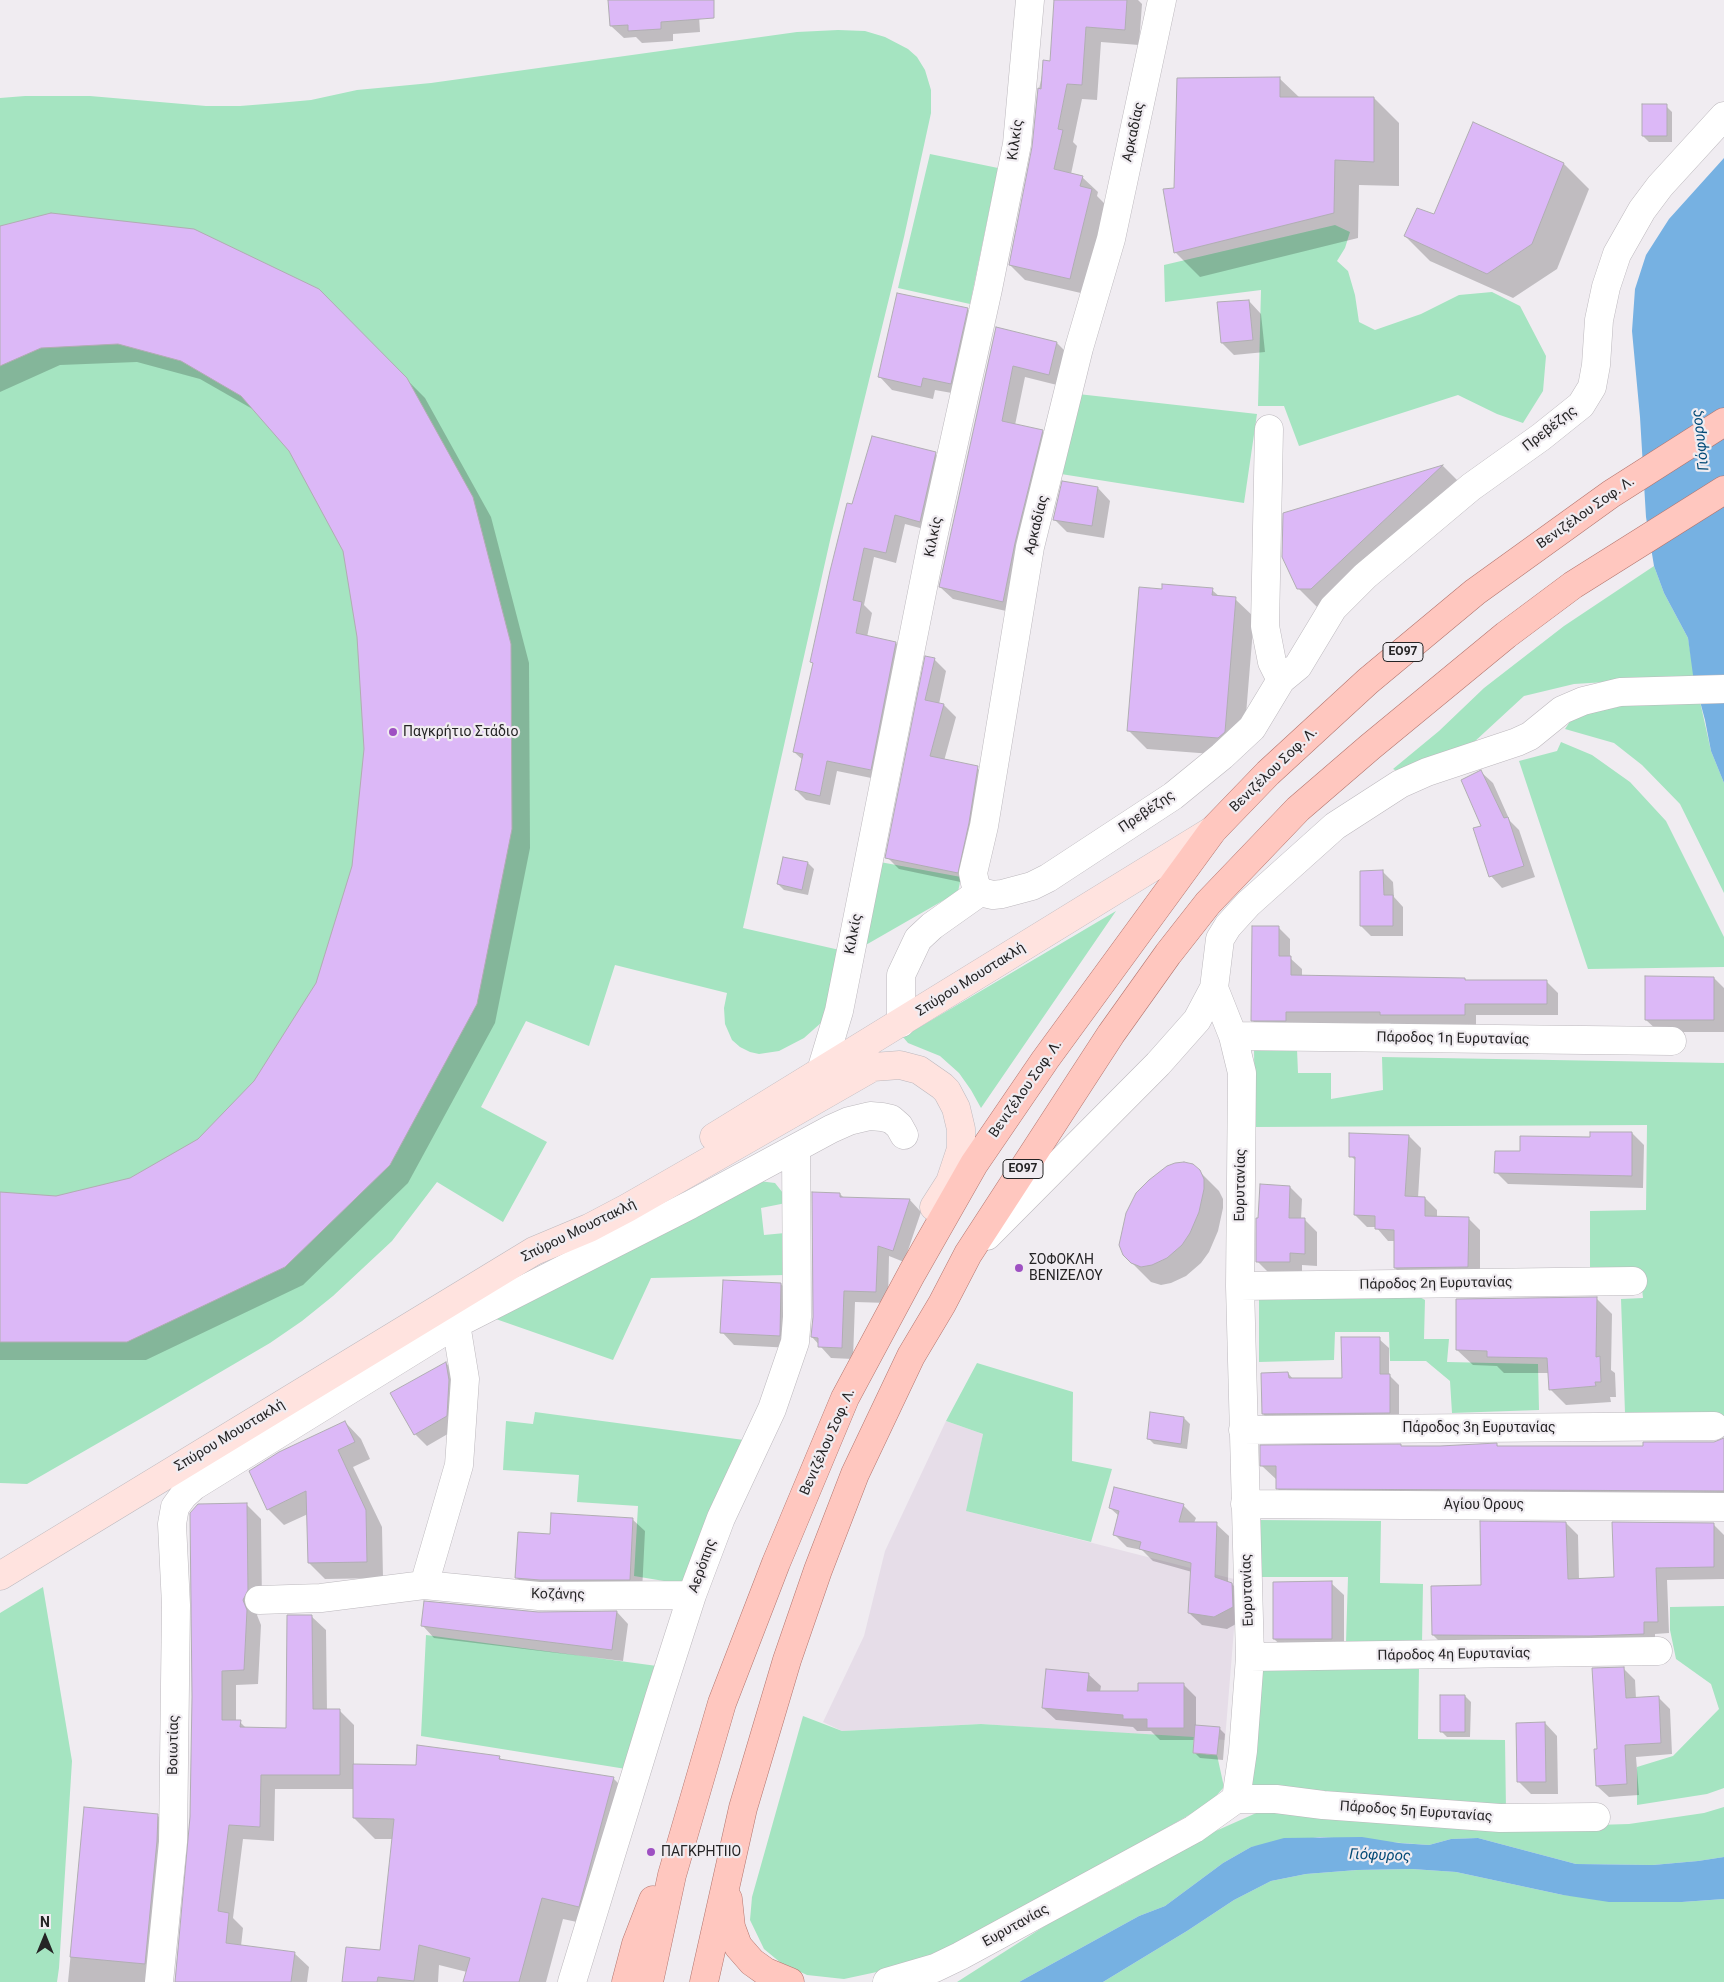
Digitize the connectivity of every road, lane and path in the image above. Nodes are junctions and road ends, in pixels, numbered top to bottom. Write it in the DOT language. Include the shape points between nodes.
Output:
graph roads {
  1 [pos="1030,0"];
  2 [pos="1162,0"];
  3 [pos="1724,116"];
  4 [pos="1724,422"];
  5 [pos="1269,429"];
  6 [pos="1724,490"];
  7 [pos="1281,680"];
  8 [pos="1724,689"];
  9 [pos="1213,830"];
  10 [pos="980,892"];
  11 [pos="1214,988"];
  12 [pos="901,1023"];
  13 [pos="1233,1036"];
  14 [pos="1672,1041"];
  15 [pos="821,1071"];
  16 [pos="904,1135"];
  17 [pos="796,1148"];
  18 [pos="534,1251"];
  19 [pos="968,1254"];
  20 [pos="912,1272"];
  21 [pos="1633,1281"];
  22 [pos="1240,1286"];
  23 [pos="456,1324"];
  24 [pos="1714,1426"];
  25 [pos="1243,1430"];
  26 [pos="1245,1504"];
  27 [pos="1724,1506"];
  28 [pos="175,1507"];
  29 [pos="0,1576"];
  30 [pos="424,1585"];
  31 [pos="692,1595"];
  32 [pos="259,1600"];
  33 [pos="1658,1651"];
  34 [pos="1250,1657"];
  35 [pos="1236,1799"];
  36 [pos="1596,1818"];
  37 [pos="672,1875"];
  38 [pos="727,1879"];
  39 [pos="159,1982"];
  40 [pos="572,1982"];
  41 [pos="626,1982"];
  42 [pos="648,1982"];
  43 [pos="704,1982"];
  44 [pos="790,1982"];
  45 [pos="887,1982"];
  1 -- 15 [label="street, Κιλκίς" via="1015,154 932,542 838,1011"];
  2 -- 10 [label="street, Αρκαδίας" via="1111,238 1030,547 984,826 973,873"];
  3 -- 7 [label="street, Πρεβέζης" via="1660,186 1617,254 1599,320 1592,387 1581,405 1470,487 1365,576 1333,608 1298,666"];
  4 -- 9 [label="main road, Βενιζέλου Σοφ. Λ. / ΕΟ97" via="1611,494 1474,592 1368,681 1268,773"];
  5 -- 7 [label="street" via="1264,618 1272,662"];
  6 -- 19 [label="main road, ΕΟ97" via="1573,585 1506,635 1298,808 1208,903 1162,962 1111,1034"];
  7 -- 10 [label="street, Πρεβέζης" via="1252,728 1173,796 1032,886 1002,894"];
  8 -- 11 [label="street" via="1620,692 1583,700 1562,710 1530,736 1400,784 1334,826 1248,904 1220,939"];
  9 -- 12 [label="main road, Σπύρου Μουστακλή"];
  9 -- 20 [label="main road, Βενιζέλου Σοφ. Λ. / ΕΟ97" via="1045,1060 980,1156"];
  10 -- 12 [label="street" via="918,939 901,975"];
  11 -- 13 [label="street, Ευρυτανίας"];
  11 -- 19 [label="street" via="1197,1020 1158,1064"];
  12 -- 15 [label="main road, Σπύρου Μουστακλή"];
  13 -- 14 [label="street, Πάροδος 1η Ευρυτανίας"];
  13 -- 22 [label="street, Ευρυτανίας" via="1242,1073"];
  15 -- 18 [label="main road, Σπύρου Μουστακλή" via="626,1188"];
  16 -- 17 [label="street, Σπύρου Μουστακλή" via="891,1119 870,1116 849,1121"];
  17 -- 23 [label="street, Σπύρου Μουστακλή"];
  17 -- 31 [label="street, Αερόπης" via="796,1342 772,1408 721,1518"];
  18 -- 20 [label="main road, Σπύρου Μουστακλή" via="627,1208 868,1069 891,1065 919,1070 942,1086 956,1108 961,1129 958,1160 950,1182 933,1209"];
  18 -- 29 [label="main road, Σπύρου Μουστακλή"];
  19 -- 38 [label="main road, ΕΟ97" via="900,1378 855,1474 787,1660 743,1808"];
  20 -- 37 [label="main road, Βενιζέλου Σοφ. Λ. / ΕΟ97" via="845,1398 776,1563 722,1703"];
  21 -- 22 [label="street, Πάροδος 2η Ευρυτανίας"];
  22 -- 25 [label="street, Ευρυτανίας"];
  23 -- 28 [label="street, Σπύρου Μουστακλή" via="194,1486"];
  23 -- 30 [label="street" via="465,1378 459,1466"];
  24 -- 25 [label="street, Πάροδος 3η Ευρυτανίας"];
  25 -- 26 [label="street, Ευρυτανίας"];
  26 -- 27 [label="street, Αγίου Όρους"];
  26 -- 34 [label="street, Ευρυτανίας"];
  28 -- 39 [label="street, Βοιωτίας" via="172,1524 176,1605 174,1842"];
  30 -- 31 [label="street, Κοζάνης" via="539,1596"];
  30 -- 32 [label="street, Κοζάνης" via="321,1598"];
  31 -- 40 [label="street, Αερόπης"];
  33 -- 34 [label="street, Πάροδος 4η Ευρυτανίας"];
  34 -- 35 [label="street, Ευρυτανίας"];
  35 -- 36 [label="street, Πάροδος 5η Ευρυτανίας" via="1276,1799 1500,1818"];
  35 -- 45 [label="street, Ευρυτανίας" via="1194,1829 967,1953 935,1968"];
  37 -- 41 [label="main road" via="651,1905"];
  37 -- 42 [label="main road, Βενιζέλου Σοφ. Λ. / ΕΟ97"];
  38 -- 43 [label="main road, ΕΟ97"];
  38 -- 44 [label="main road" via="732,1927 738,1946 766,1972"];
}
